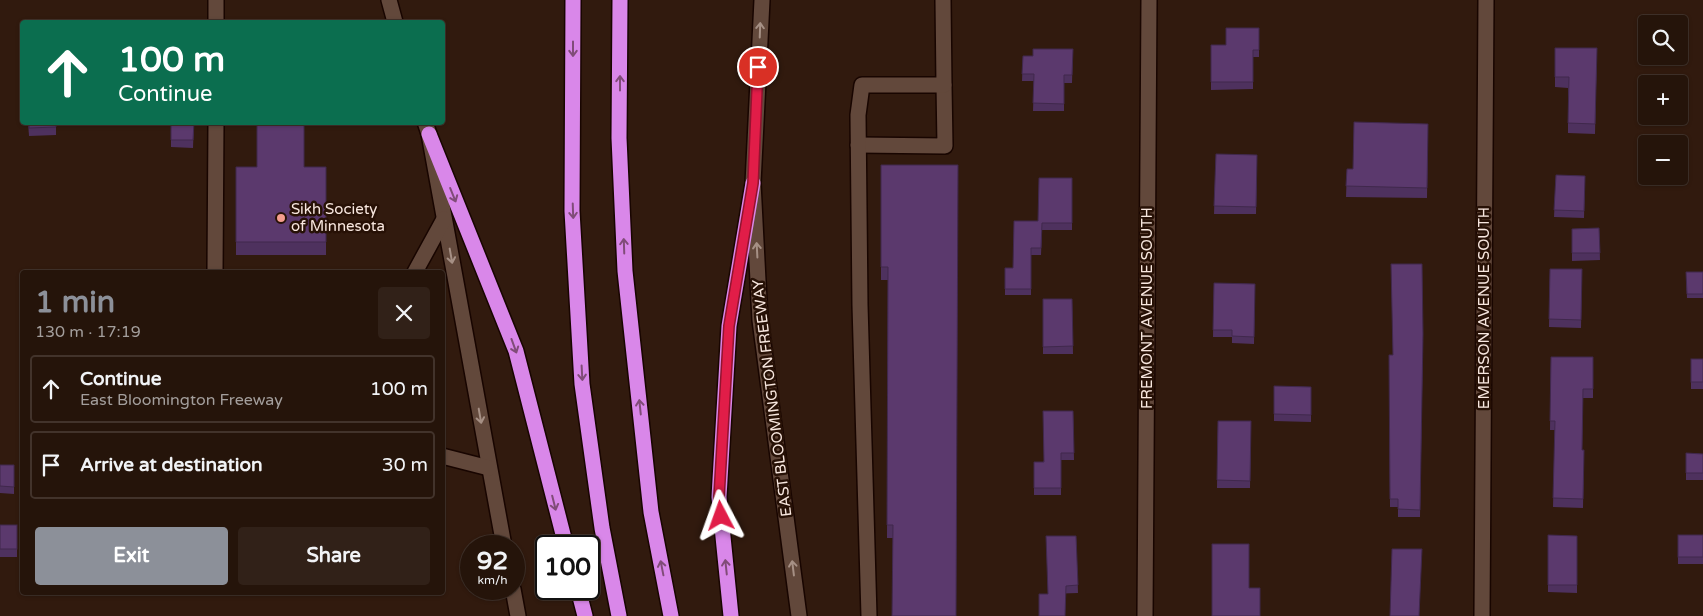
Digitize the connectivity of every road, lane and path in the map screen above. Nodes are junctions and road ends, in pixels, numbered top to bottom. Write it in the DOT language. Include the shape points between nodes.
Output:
graph roads {
  1 [pos="216,0"];
  2 [pos="389,0"];
  3 [pos="573,0"];
  4 [pos="620,0"];
  5 [pos="762,0"];
  6 [pos="943,0"];
  7 [pos="1149,0"];
  8 [pos="1486,0"];
  9 [pos="216,20"];
  10 [pos="394,20"];
  11 [pos="944,85"];
  12 [pos="216,125"];
  13 [pos="427,128"];
  14 [pos="858,145"];
  15 [pos="753,183"];
  16 [pos="444,219"];
  17 [pos="215,270"];
  18 [pos="416,270"];
  19 [pos="445,457"];
  20 [pos="489,468"];
  21 [pos="502,535"];
  22 [pos="563,535"];
  23 [pos="514,600"];
  24 [pos="581,600"];
  25 [pos="518,616"];
  26 [pos="585,616"];
  27 [pos="619,616"];
  28 [pos="671,616"];
  29 [pos="731,616"];
  30 [pos="799,616"];
  31 [pos="869,616"];
  32 [pos="1145,616"];
  33 [pos="1482,616"];
  1 -- 9 [label="street"];
  2 -- 10 [label="street"];
  3 -- 27 [label="highway, one-way" via="572,211 582,384 602,528"];
  28 -- 4 [label="highway, one-way" via="651,512 625,271 620,138"];
  15 -- 5 [label="street, EAST BLOOMINGTON FREEWAY, one-way"];
  6 -- 11 [label="street"];
  7 -- 32 [label="street, FREMONT AVENUE SOUTH"];
  8 -- 33 [label="street, EMERSON AVENUE SOUTH"];
  11 -- 14 [label="street" via="862,85"];
  11 -- 14 [label="street" via="945,146"];
  12 -- 17 [label="street"];
  13 -- 16 [label="street"];
  13 -- 22 [label="highway, one-way" via="516,351"];
  14 -- 31 [label="street"];
  29 -- 15 [label="highway, one-way" via="719,497 729,326"];
  30 -- 15 [label="street, EAST BLOOMINGTON FREEWAY, one-way" via="760,320"];
  16 -- 18 [label="street"];
  16 -- 20 [label="street, one-way"];
  19 -- 20 [label="street"];
  20 -- 21 [label="street"];
  23 -- 25 [label="street"];
  24 -- 26 [label="highway"];
}
